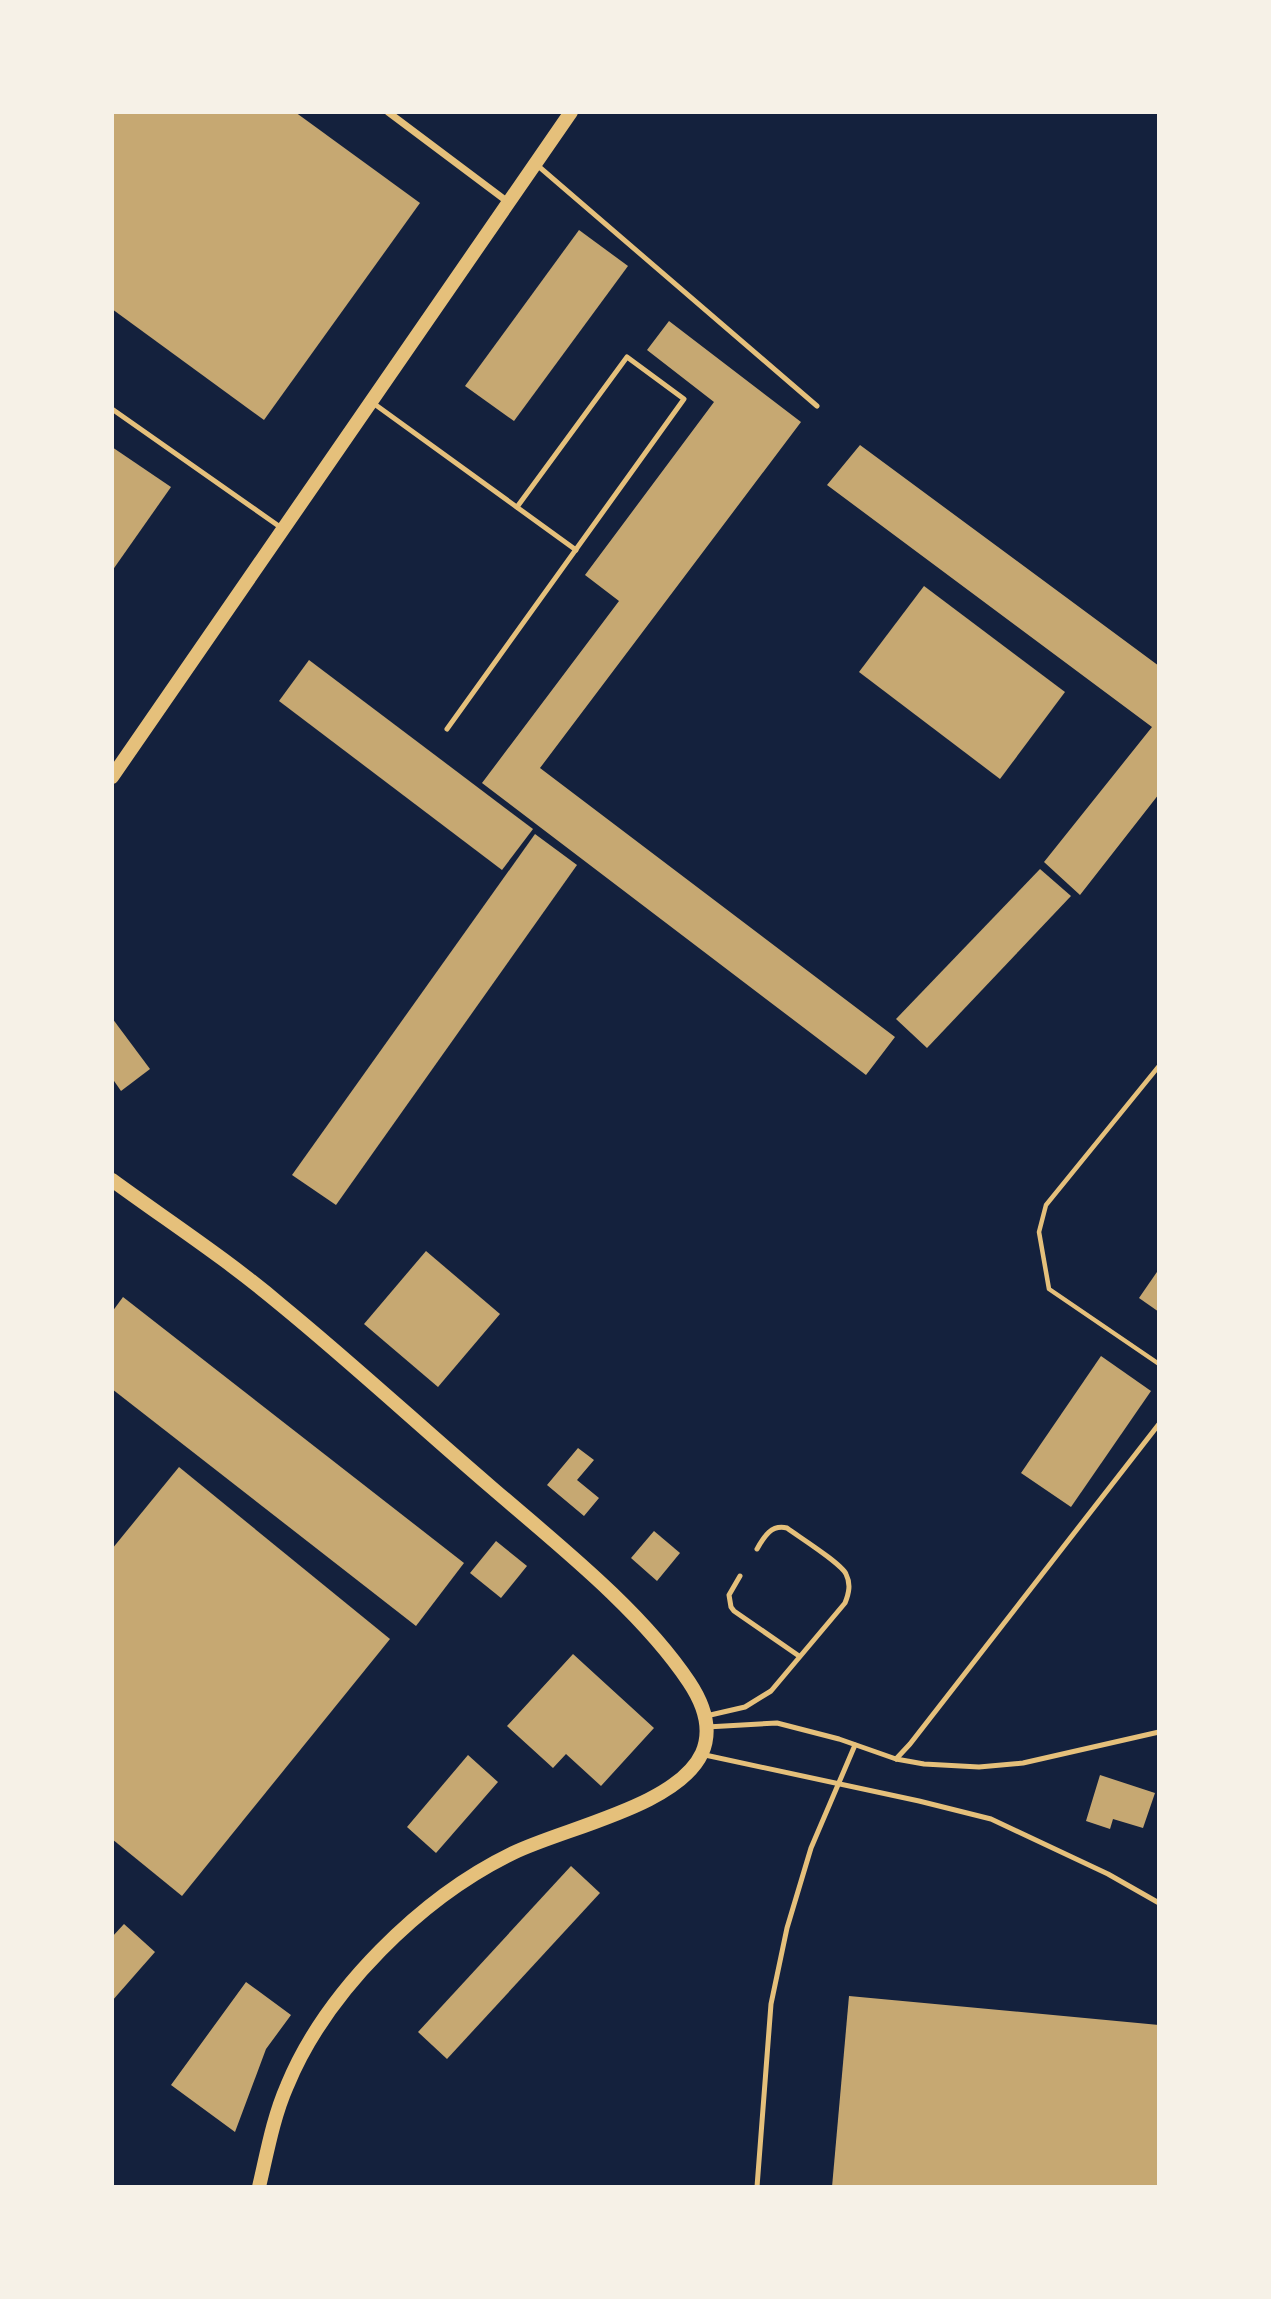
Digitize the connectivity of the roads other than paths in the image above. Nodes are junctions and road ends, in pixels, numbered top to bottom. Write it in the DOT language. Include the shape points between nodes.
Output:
graph roads {
  1 [pos="388,112"];
  2 [pos="571,112"];
  3 [pos="535,163"];
  4 [pos="508,202"];
  5 [pos="371,401"];
  6 [pos="817,406"];
  7 [pos="112,409"];
  8 [pos="517,507"];
  9 [pos="283,529"];
  10 [pos="576,550"];
  11 [pos="447,729"];
  12 [pos="112,777"];
  13 [pos="112,1180"];
  14 [pos="1159,1424"];
  15 [pos="757,1549"];
  16 [pos="740,1576"];
  17 [pos="799,1656"];
  18 [pos="707,1722"];
  19 [pos="1159,1732"];
  20 [pos="855,1745"];
  21 [pos="701,1754"];
  22 [pos="896,1759"];
  23 [pos="838,1783"];
  24 [pos="1159,1903"];
  25 [pos="259,2187"];
  26 [pos="757,2187"];
  1 -- 4 [label="street"];
  2 -- 3 [label="main road"];
  3 -- 4 [label="main road"];
  3 -- 6 [label="lane"];
  4 -- 5 [label="main road"];
  5 -- 8 [label="lane"];
  5 -- 9 [label="main road"];
  7 -- 9 [label="lane"];
  8 -- 10 [label="lane"];
  8 -- 10 [label="lane" via="627,356 684,399"];
  9 -- 12 [label="main road"];
  10 -- 11 [label="lane"];
  13 -- 18 [label="main road" via="279,1303 577,1562 668,1655 690,1685"];
  14 -- 22 [label="lane"];
  15 -- 17 [label="lane" via="771,1530 787,1528 846,1572 849,1589 845,1602"];
  16 -- 17 [label="lane" via="729,1595 734,1611"];
  17 -- 18 [label="lane" via="771,1691"];
  18 -- 20 [label="lane" via="777,1724"];
  18 -- 21 [label="main road"];
  19 -- 22 [label="lane" via="1023,1763 979,1767"];
  20 -- 22 [label="lane"];
  20 -- 23 [label="lane"];
  21 -- 23 [label="lane"];
  21 -- 25 [label="main road" via="675,1784 653,1798 514,1853 454,1886 405,1928 357,1977 308,2044 278,2110"];
  23 -- 24 [label="lane" via="990,1819"];
  23 -- 26 [label="lane" via="811,1848 771,2004"];
}
